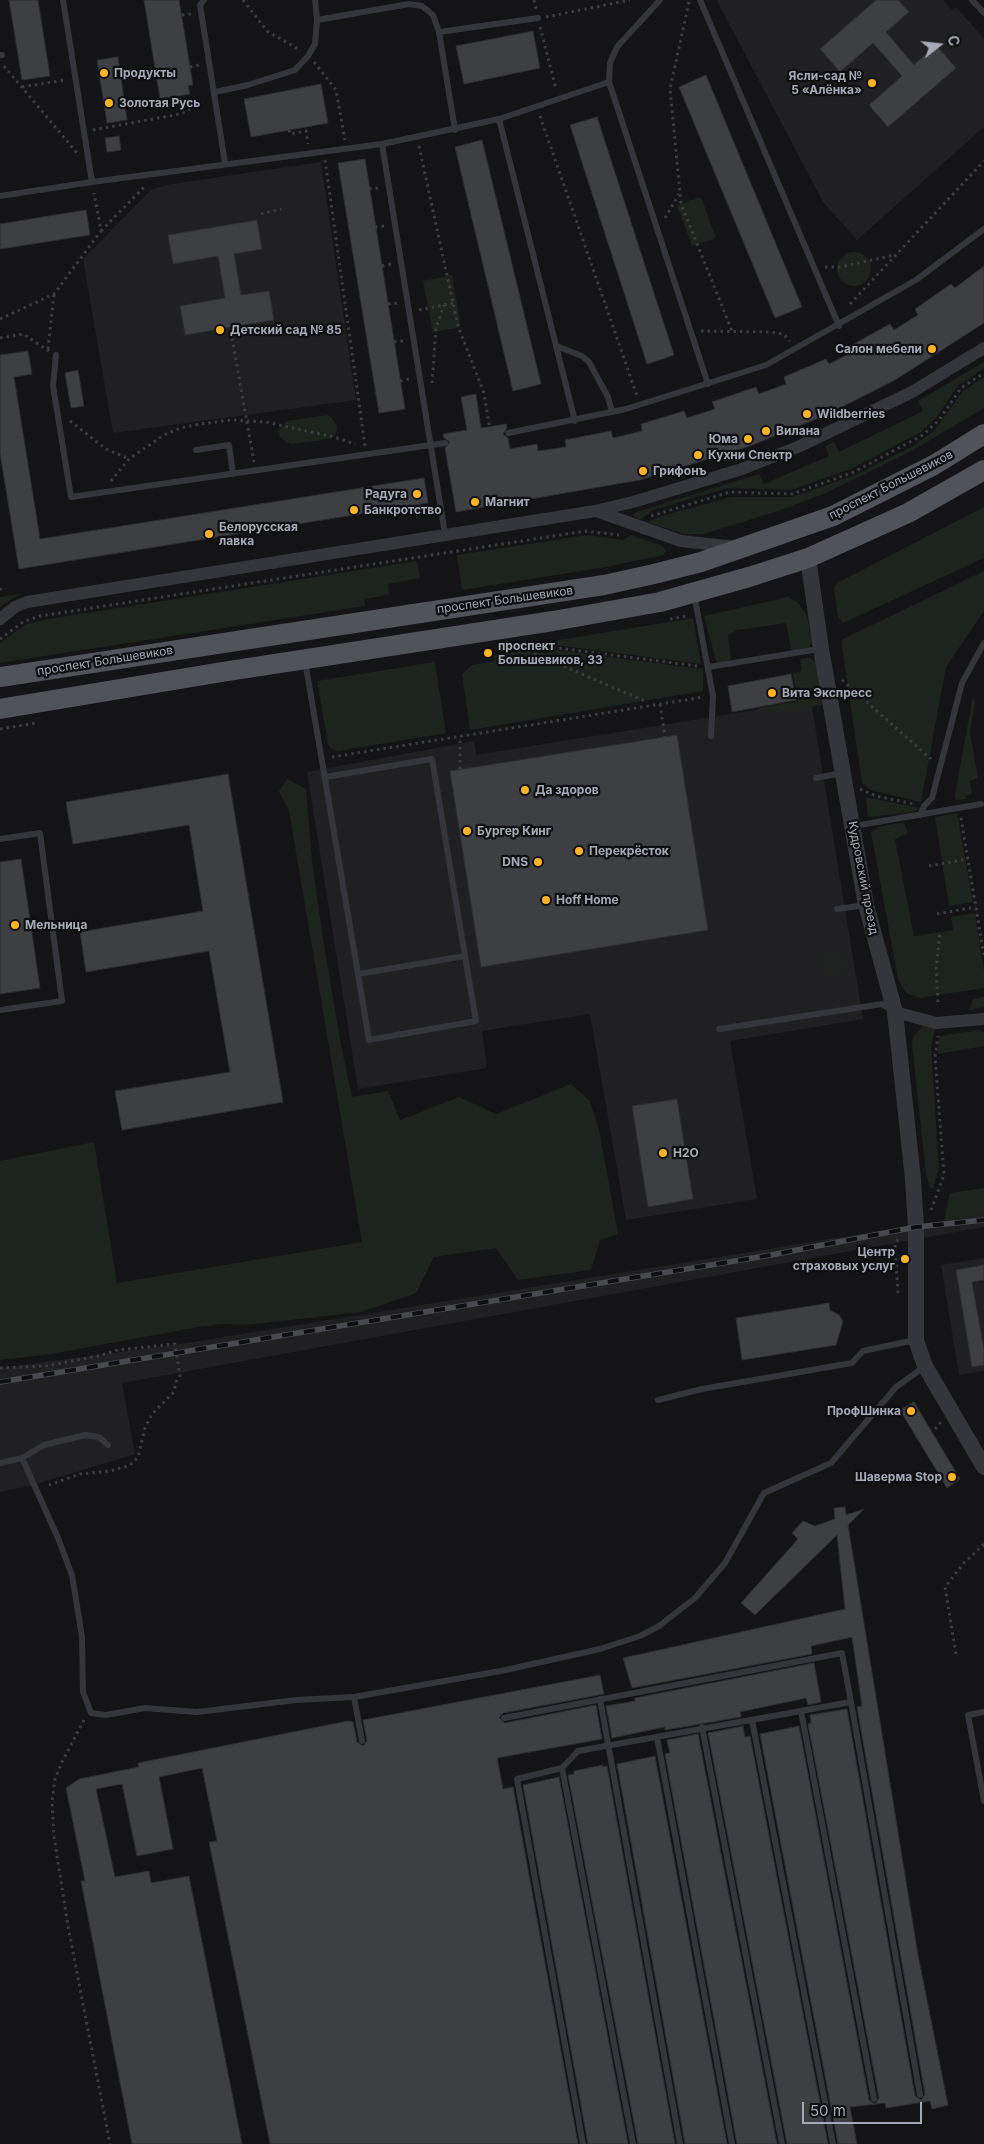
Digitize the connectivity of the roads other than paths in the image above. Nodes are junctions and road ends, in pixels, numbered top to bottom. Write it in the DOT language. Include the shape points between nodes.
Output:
graph roads {
  1 [pos="62,0"];
  2 [pos="204,0"];
  3 [pos="315,0"];
  4 [pos="660,0"];
  5 [pos="700,0"];
  6 [pos="972,0"];
  7 [pos="984,13"];
  8 [pos="538,18"];
  9 [pos="317,20"];
  10 [pos="439,32"];
  11 [pos="609,82"];
  12 [pos="215,92"];
  13 [pos="499,119"];
  14 [pos="456,130"];
  15 [pos="382,144"];
  16 [pos="226,164"];
  17 [pos="92,182"];
  18 [pos="0,196"];
  19 [pos="984,229"];
  20 [pos="837,323"];
  21 [pos="556,346"];
  22 [pos="984,348"];
  23 [pos="56,355"];
  24 [pos="708,384"];
  25 [pos="612,412"];
  26 [pos="575,421"];
  27 [pos="508,433"];
  28 [pos="984,434"];
  29 [pos="445,443"];
  30 [pos="431,445"];
  31 [pos="196,450"];
  32 [pos="984,470"];
  33 [pos="234,474"];
  34 [pos="595,511"];
  35 [pos="445,534"];
  36 [pos="740,548"];
  37 [pos="808,558"];
  38 [pos="694,592"];
  39 [pos="0,618"];
  40 [pos="984,643"];
  41 [pos="821,649"];
  42 [pos="305,659"];
  43 [pos="80,665"];
  44 [pos="709,667"];
  45 [pos="0,677"];
  46 [pos="83,695"];
  47 [pos="0,709"];
  48 [pos="711,736"];
  49 [pos="843,772"];
  50 [pos="325,777"];
  51 [pos="816,778"];
  52 [pos="981,804"];
  53 [pos="920,815"];
  54 [pos="852,826"];
  55 [pos="0,839"];
  56 [pos="866,905"];
  57 [pos="837,909"];
  58 [pos="465,956"];
  59 [pos="358,974"];
  60 [pos="0,1010"];
  61 [pos="894,1012"];
  62 [pos="984,1019"];
  63 [pos="718,1029"];
  64 [pos="916,1340"];
  65 [pos="925,1366"];
  66 [pos="658,1400"];
  67 [pos="108,1445"];
  68 [pos="22,1458"];
  69 [pos="0,1463"];
  70 [pos="984,1467"];
  71 [pos="354,1697"];
  72 [pos="600,1699"];
  73 [pos="852,1702"];
  74 [pos="801,1711"];
  75 [pos="984,1712"];
  76 [pos="504,1718"];
  77 [pos="752,1720"];
  78 [pos="702,1728"];
  79 [pos="658,1737"];
  80 [pos="362,1741"];
  81 [pos="609,1746"];
  82 [pos="562,1768"];
  83 [pos="984,1802"];
  84 [pos="920,2095"];
  85 [pos="874,2098"];
  86 [pos="583,2144"];
  87 [pos="633,2144"];
  88 [pos="680,2144"];
  89 [pos="732,2144"];
  90 [pos="782,2144"];
  91 [pos="833,2144"];
  1 -- 17 [label="lane"];
  2 -- 12 [label="lane" via="200,5"];
  3 -- 9 [label="lane"];
  4 -- 11 [label="lane" via="617,47 610,63"];
  5 -- 20 [label="lane"];
  6 -- 7 [label="lane"];
  8 -- 10 [label="lane"];
  9 -- 10 [label="lane" via="409,4 422,6 433,15"];
  9 -- 12 [label="lane" via="315,44 295,70"];
  10 -- 14 [label="lane"];
  11 -- 13 [label="lane"];
  11 -- 24 [label="lane"];
  12 -- 16 [label="lane"];
  13 -- 14 [label="lane"];
  13 -- 21 [label="lane"];
  14 -- 15 [label="lane"];
  15 -- 16 [label="lane"];
  15 -- 30 [label="lane"];
  16 -- 17 [label="lane"];
  17 -- 18 [label="lane"];
  19 -- 20 [label="lane" via="916,280"];
  20 -- 24 [label="lane" via="766,365"];
  21 -- 25 [label="lane" via="589,362 608,397"];
  21 -- 26 [label="lane"];
  22 -- 34 [label="street" via="912,392 800,446 697,484"];
  23 -- 33 [label="lane" via="53,386 71,498"];
  24 -- 25 [label="lane"];
  25 -- 26 [label="lane"];
  26 -- 27 [label="lane"];
  28 -- 36 [label="main road, проспект Большевиков" via="934,465 833,516"];
  29 -- 30 [label="lane"];
  30 -- 33 [label="lane" via="366,451"];
  30 -- 35 [label="lane"];
  31 -- 33 [label="lane" via="229,444"];
  32 -- 37 [label="main road" via="908,513"];
  34 -- 35 [label="street"];
  34 -- 36 [label="street" via="681,541"];
  35 -- 39 [label="street" via="27,602"];
  36 -- 43 [label="main road, проспект Большевиков" via="692,564 604,585"];
  37 -- 38 [label="main road"];
  37 -- 41 [label="street, Кудровский проезд"];
  38 -- 42 [label="main road" via="591,615"];
  38 -- 44 [label="lane"];
  40 -- 53 [label="lane" via="962,683 932,798"];
  41 -- 44 [label="lane"];
  41 -- 49 [label="street, Кудровский проезд"];
  42 -- 46 [label="main road"];
  42 -- 50 [label="lane"];
  43 -- 45 [label="main road, проспект Большевиков"];
  43 -- 46 [label="main road"];
  44 -- 48 [label="lane" via="713,696"];
  46 -- 47 [label="main road"];
  49 -- 51 [label="lane"];
  49 -- 54 [label="street, Кудровский проезд"];
  50 -- 58 [label="lane" via="432,759"];
  50 -- 59 [label="lane"];
  52 -- 53 [label="lane"];
  53 -- 54 [label="lane"];
  54 -- 56 [label="street, Кудровский проезд"];
  55 -- 60 [label="lane" via="40,833 62,1001"];
  56 -- 57 [label="lane"];
  56 -- 61 [label="street, Кудровский проезд"];
  58 -- 59 [label="lane"];
  58 -- 59 [label="lane" via="476,1022 369,1040"];
  61 -- 62 [label="street" via="936,1022"];
  61 -- 63 [label="lane" via="882,1004"];
  61 -- 64 [label="street, Кудровский проезд" via="913,1179 922,1222"];
  64 -- 65 [label="street, Кудровский проезд"];
  64 -- 66 [label="lane" via="862,1351 852,1363 702,1389"];
  65 -- 70 [label="street, Кудровский проезд"];
  65 -- 71 [label="lane" via="896,1387 831,1463 764,1493 726,1563 695,1598 659,1626 623,1643 600,1649 501,1671"];
  67 -- 68 [label="lane" via="99,1437 85,1435 44,1445"];
  68 -- 69 [label="lane"];
  68 -- 71 [label="lane" via="72,1575 82,1637 84,1692 91,1713 106,1715 145,1708 197,1712 296,1700"];
  71 -- 80 [label="lane"];
  72 -- 73 [label="lane" via="842,1653"];
  72 -- 76 [label="lane"];
  72 -- 81 [label="lane"];
  73 -- 74 [label="lane"];
  73 -- 84 [label="lane"];
  74 -- 77 [label="lane"];
  74 -- 85 [label="lane"];
  75 -- 83 [label="lane" via="968,1715"];
  77 -- 78 [label="lane"];
  77 -- 91 [label="lane"];
  78 -- 79 [label="lane"];
  78 -- 90 [label="lane"];
  79 -- 81 [label="lane"];
  79 -- 89 [label="lane"];
  81 -- 82 [label="lane" via="578,1751"];
  81 -- 88 [label="lane"];
  82 -- 86 [label="lane" via="516,1779"];
  82 -- 87 [label="lane"];
}
